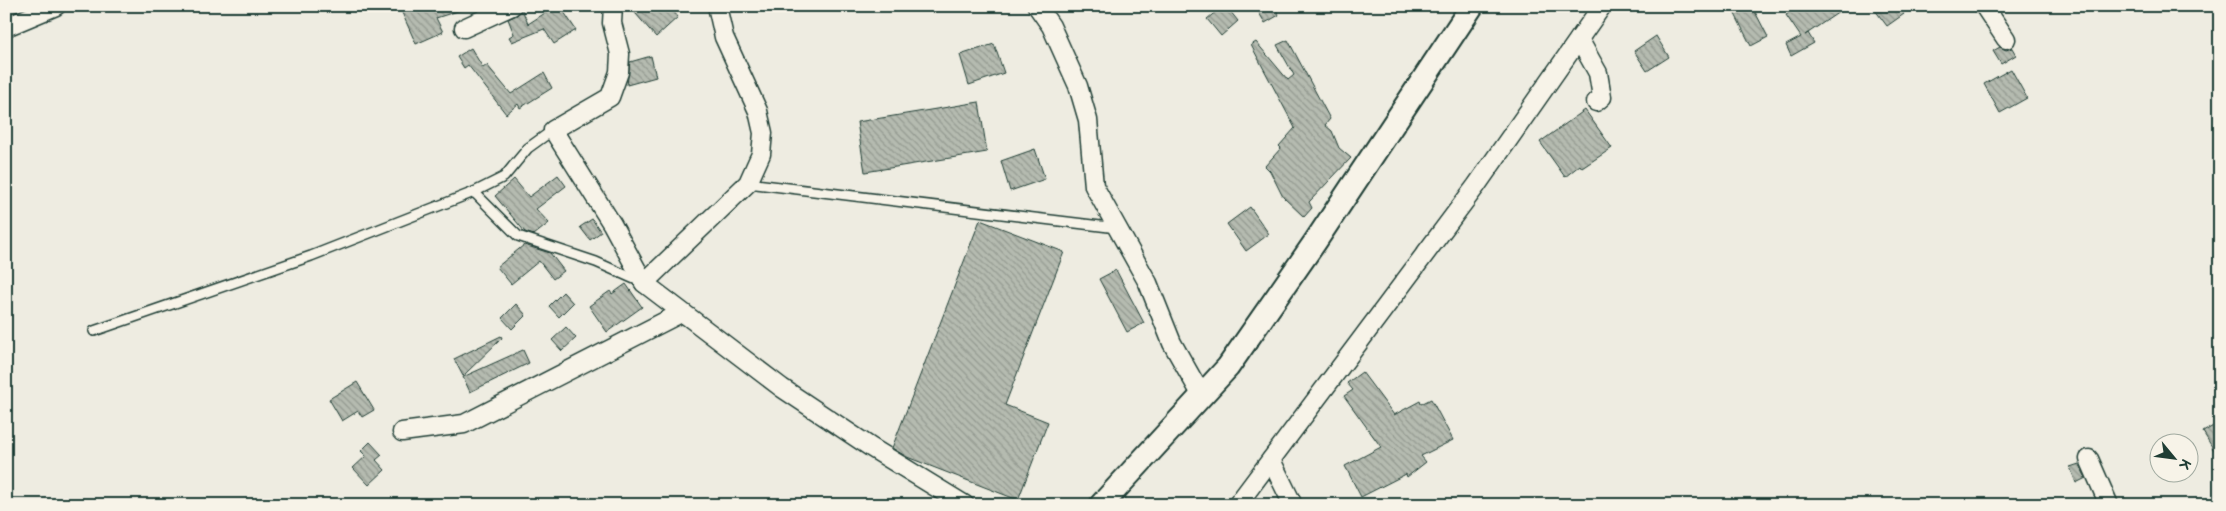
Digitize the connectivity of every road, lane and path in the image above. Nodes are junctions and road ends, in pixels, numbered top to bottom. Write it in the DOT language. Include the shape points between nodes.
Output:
graph roads {
  1 [pos="56,6"];
  2 [pos="512,6"];
  3 [pos="613,6"];
  4 [pos="717,6"];
  5 [pos="1037,6"];
  6 [pos="1472,6"];
  7 [pos="1602,6"];
  8 [pos="1984,6"];
  9 [pos="6,26"];
  10 [pos="464,28"];
  11 [pos="2006,38"];
  12 [pos="1579,39"];
  13 [pos="1596,102"];
  14 [pos="553,130"];
  15 [pos="748,184"];
  16 [pos="474,192"];
  17 [pos="1117,228"];
  18 [pos="644,283"];
  19 [pos="681,312"];
  20 [pos="94,331"];
  21 [pos="1202,396"];
  22 [pos="402,432"];
  23 [pos="2089,459"];
  24 [pos="1271,460"];
  25 [pos="965,505"];
  26 [pos="1101,505"];
  27 [pos="1237,505"];
  28 [pos="1293,505"];
  29 [pos="2109,505"];
  1 -- 9 [label="street"];
  2 -- 10 [label="street"];
  3 -- 14 [label="street" via="612,23 620,54 619,72 610,97"];
  4 -- 15 [label="street" via="724,37 758,111 763,133 761,154"];
  5 -- 17 [label="street" via="1051,26 1078,86 1088,120 1094,186"];
  6 -- 21 [label="street" via="1316,242 1228,367"];
  7 -- 12 [label="street"];
  8 -- 11 [label="street"];
  12 -- 13 [label="street" via="1598,73 1602,97"];
  12 -- 24 [label="street" via="1476,186"];
  14 -- 16 [label="lane" via="528,148 504,177"];
  14 -- 18 [label="street" via="612,224"];
  15 -- 17 [label="lane"];
  15 -- 18 [label="street"];
  16 -- 18 [label="lane" via="518,236 596,262"];
  16 -- 20 [label="lane" via="311,256"];
  17 -- 21 [label="street" via="1148,283 1172,343"];
  18 -- 19 [label="street"];
  19 -- 22 [label="street" via="464,424"];
  19 -- 25 [label="street" via="782,388"];
  21 -- 26 [label="street"];
  23 -- 29 [label="street"];
  24 -- 27 [label="street"];
  24 -- 28 [label="street"];
}
